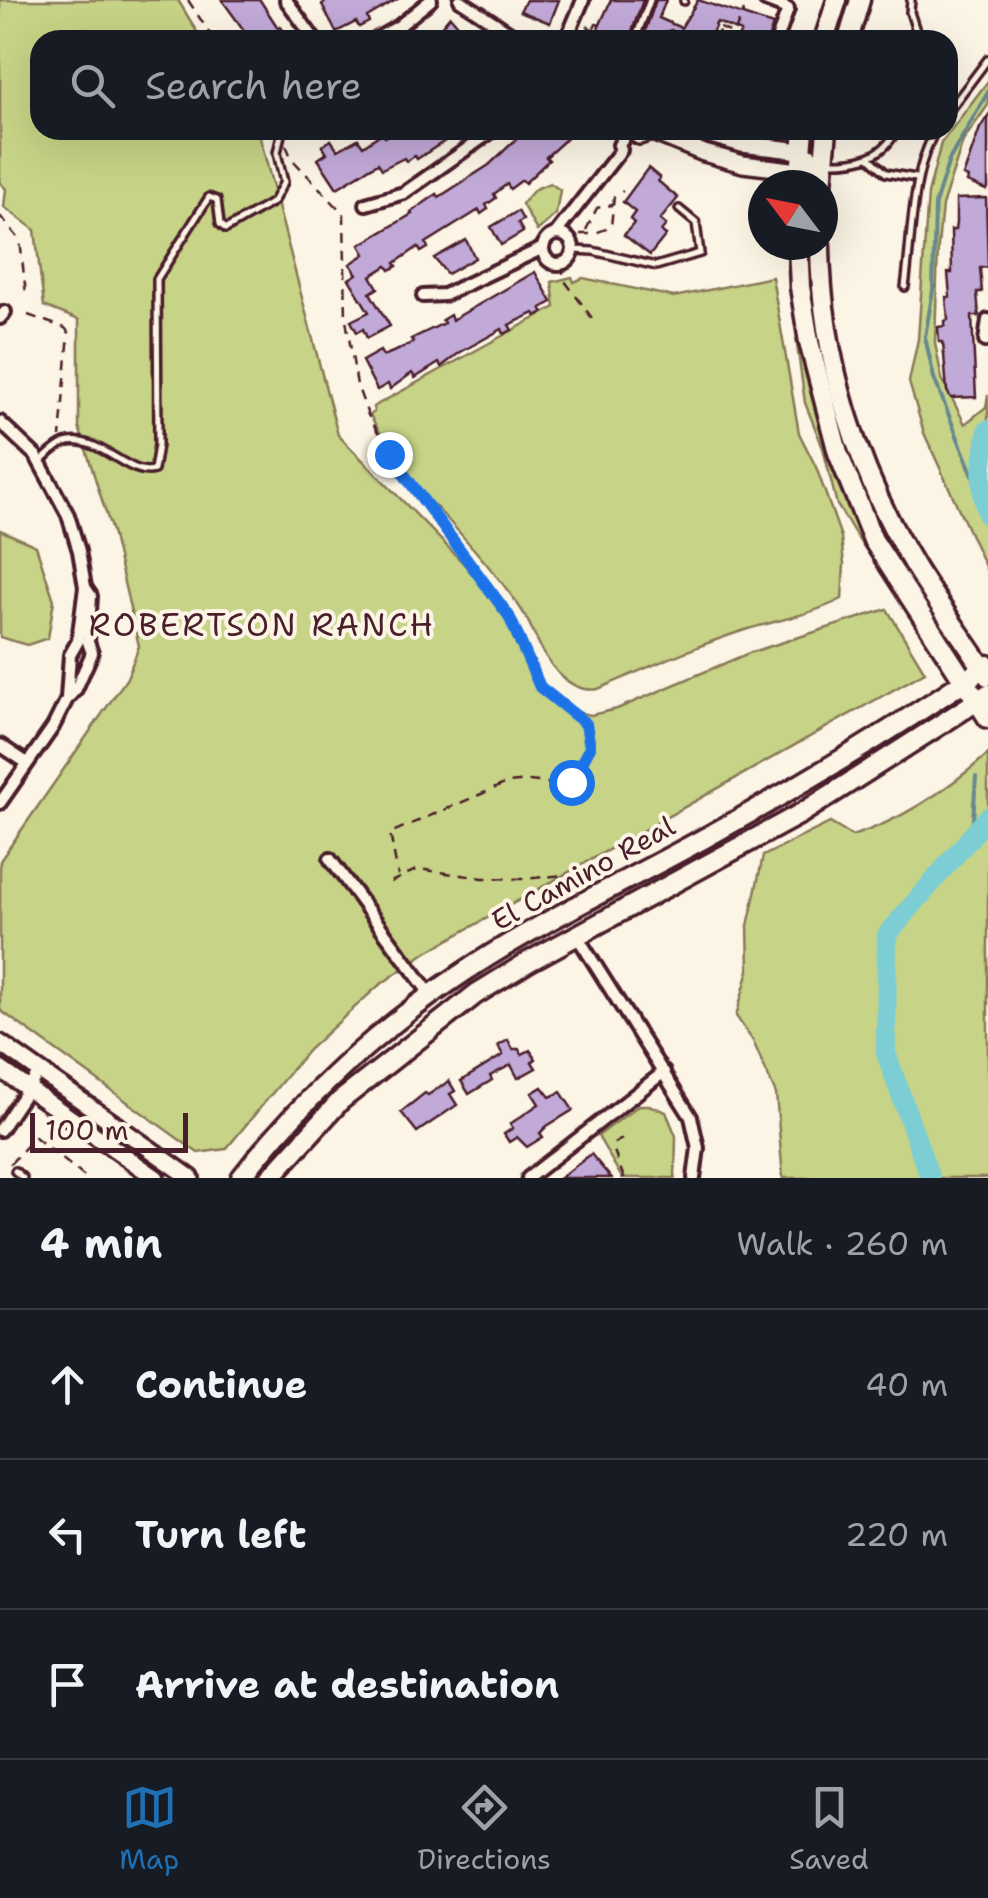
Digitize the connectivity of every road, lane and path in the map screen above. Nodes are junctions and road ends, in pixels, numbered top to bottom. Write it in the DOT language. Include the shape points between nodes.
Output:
graph roads {
  1 [pos="188,0"];
  2 [pos="286,0"];
  3 [pos="432,0"];
  4 [pos="460,0"];
  5 [pos="583,0"];
  6 [pos="650,0"];
  7 [pos="765,0"];
  8 [pos="838,0"];
  9 [pos="860,0"];
  10 [pos="911,0"];
  11 [pos="789,4"];
  12 [pos="744,10"];
  13 [pos="716,23"];
  14 [pos="600,25"];
  15 [pos="588,26"];
  16 [pos="720,28"];
  17 [pos="593,29"];
  18 [pos="208,30"];
  19 [pos="308,30"];
  20 [pos="392,30"];
  21 [pos="506,30"];
  22 [pos="570,30"];
  23 [pos="639,30"];
  24 [pos="724,30"];
  25 [pos="738,30"];
  26 [pos="780,30"];
  27 [pos="828,30"];
  28 [pos="851,30"];
  29 [pos="916,30"];
  30 [pos="988,58"];
  31 [pos="958,98"];
  32 [pos="280,140"];
  33 [pos="286,140"];
  34 [pos="480,140"];
  35 [pos="635,140"];
  36 [pos="666,140"];
  37 [pos="728,140"];
  38 [pos="803,140"];
  39 [pos="826,140"];
  40 [pos="891,140"];
  41 [pos="932,140"];
  42 [pos="801,151"];
  43 [pos="870,158"];
  44 [pos="823,162"];
  45 [pos="767,170"];
  46 [pos="800,170"];
  47 [pos="811,170"];
  48 [pos="823,170"];
  49 [pos="916,178"];
  50 [pos="624,191"];
  51 [pos="366,204"];
  52 [pos="613,204"];
  53 [pos="679,208"];
  54 [pos="572,215"];
  55 [pos="0,216"];
  56 [pos="556,234"];
  57 [pos="577,239"];
  58 [pos="543,248"];
  59 [pos="799,260"];
  60 [pos="821,260"];
  61 [pos="560,264"];
  62 [pos="905,287"];
  63 [pos="423,296"];
  64 [pos="24,297"];
  65 [pos="28,315"];
  66 [pos="988,320"];
  67 [pos="594,321"];
  68 [pos="985,341"];
  69 [pos="0,422"];
  70 [pos="57,448"];
  71 [pos="40,462"];
  72 [pos="83,642"];
  73 [pos="986,670"];
  74 [pos="964,682"];
  75 [pos="67,698"];
  76 [pos="982,698"];
  77 [pos="988,718"];
  78 [pos="0,745"];
  79 [pos="27,763"];
  80 [pos="0,802"];
  81 [pos="330,858"];
  82 [pos="398,876"];
  83 [pos="391,882"];
  84 [pos="595,887"];
  85 [pos="577,936"];
  86 [pos="432,996"];
  87 [pos="0,1043"];
  88 [pos="0,1069"];
  89 [pos="39,1072"];
  90 [pos="664,1072"];
  91 [pos="28,1089"];
  92 [pos="0,1130"];
  93 [pos="630,1135"];
  94 [pos="10,1164"];
  95 [pos="15,1171"];
  96 [pos="23,1178"];
  97 [pos="86,1178"];
  98 [pos="156,1178"];
  99 [pos="191,1178"];
  100 [pos="241,1178"];
  101 [pos="270,1178"];
  102 [pos="528,1178"];
  103 [pos="624,1178"];
  104 [pos="694,1178"];
  1 -- 18 [label="path"];
  2 -- 19 [label="street"];
  3 -- 20 [label="street"];
  4 -- 21 [label="street"];
  5 -- 22 [label="street"];
  6 -- 23 [label="lane"];
  7 -- 11 [label="street"];
  8 -- 27 [label="main road"];
  9 -- 28 [label="main road"];
  10 -- 29 [label="lane"];
  11 -- 26 [label="street"];
  12 -- 25 [label="path"];
  13 -- 16 [label="path"];
  14 -- 17 [label="path"];
  15 -- 17 [label="path"];
  16 -- 24 [label="path"];
  30 -- 31 [label="lane"];
  32 -- 70 [label="lane" via="284,182 273,202 226,229 219,203 210,197 156,279 154,470 142,471 78,442"];
  33 -- 82 [label="path" via="292,158 344,214 351,358 379,437 509,616 540,687 580,716 590,735 582,764 564,786 507,783 390,833"];
  34 -- 51 [label="street" via="404,193"];
  35 -- 54 [label="street"];
  36 -- 45 [label="street"];
  37 -- 42 [label="street"];
  38 -- 42 [label="main road"];
  39 -- 44 [label="main road"];
  40 -- 43 [label="lane"];
  41 -- 49 [label="lane"];
  42 -- 44 [label="street"];
  42 -- 46 [label="main road"];
  43 -- 44 [label="lane"];
  43 -- 49 [label="lane" via="886,172"];
  44 -- 47 [label="street"];
  44 -- 48 [label="main road"];
  49 -- 62 [label="lane"];
  50 -- 52 [label="path"];
  52 -- 57 [label="path" via="597,208"];
  52 -- 57 [label="path" via="611,226"];
  53 -- 57 [label="lane" via="696,223 700,254 656,266 593,251"];
  54 -- 56 [label="street"];
  54 -- 57 [label="street"];
  55 -- 64 [label="path" via="20,240"];
  56 -- 57 [label="street"];
  56 -- 58 [label="street"];
  57 -- 61 [label="street" via="570,259"];
  58 -- 61 [label="street" via="548,261"];
  58 -- 63 [label="street" via="444,295"];
  59 -- 74 [label="main road" via="809,342 838,453 873,540"];
  60 -- 73 [label="main road" via="829,340 874,489 915,566"];
  61 -- 67 [label="path"];
  65 -- 70 [label="path" via="69,333"];
  66 -- 68 [label="street"];
  69 -- 71 [label="street"];
  70 -- 71 [label="lane"];
  71 -- 72 [label="street" via="75,534 85,586"];
  72 -- 75 [label="street" via="70,655"];
  72 -- 75 [label="street" via="92,646 90,660"];
  73 -- 74 [label="main road, El Camino Real"];
  74 -- 76 [label="main road"];
  74 -- 84 [label="main road, El Camino Real" via="751,813"];
  75 -- 79 [label="street"];
  76 -- 77 [label="main road"];
  76 -- 85 [label="main road, El Camino Real" via="802,813"];
  78 -- 79 [label="street"];
  79 -- 80 [label="street"];
  81 -- 86 [label="street"];
  82 -- 83 [label="path"];
  82 -- 84 [label="path" via="418,869 483,878 575,874"];
  84 -- 86 [label="main road, El Camino Real"];
  85 -- 90 [label="street"];
  85 -- 101 [label="main road, El Camino Real" via="476,994 404,1048 340,1101"];
  86 -- 100 [label="main road, El Camino Real" via="325,1085"];
  87 -- 89 [label="street"];
  88 -- 91 [label="street"];
  89 -- 91 [label="street"];
  89 -- 99 [label="street"];
  90 -- 102 [label="street"];
  90 -- 104 [label="street" via="692,1116"];
  91 -- 92 [label="street"];
  91 -- 98 [label="street"];
  93 -- 103 [label="path" via="613,1148"];
  94 -- 97 [label="path" via="34,1137"];
  95 -- 96 [label="lane"];
}
